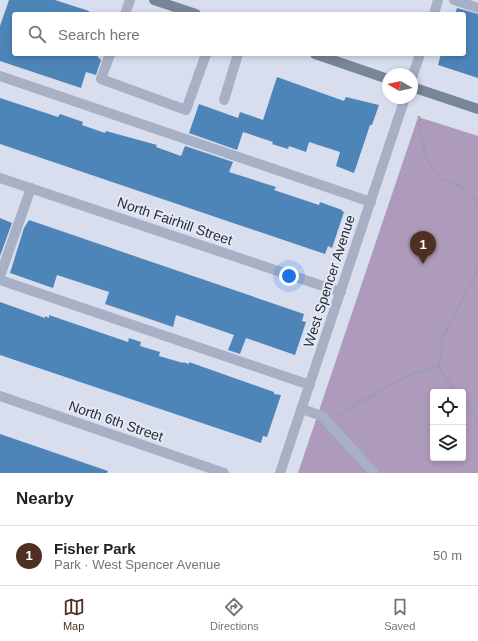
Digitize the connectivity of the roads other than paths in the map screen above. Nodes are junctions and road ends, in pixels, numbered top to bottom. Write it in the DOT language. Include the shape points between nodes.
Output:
graph roads {
  1 [pos="130,0"];
  2 [pos="154,0"];
  3 [pos="438,0"];
  4 [pos="454,0"];
  5 [pos="478,8"];
  6 [pos="126,12"];
  7 [pos="190,12"];
  8 [pos="435,12"];
  9 [pos="109,56"];
  10 [pos="205,56"];
  11 [pos="237,56"];
  12 [pos="321,56"];
  13 [pos="419,56"];
  14 [pos="415,68"];
  15 [pos="0,76"];
  16 [pos="382,77"];
  17 [pos="418,89"];
  18 [pos="224,100"];
  19 [pos="403,104"];
  20 [pos="478,109"];
  21 [pos="0,178"];
  22 [pos="31,188"];
  23 [pos="371,202"];
  24 [pos="0,276"];
  25 [pos="0,280"];
  26 [pos="341,292"];
  27 [pos="310,385"];
  28 [pos="0,396"];
  29 [pos="302,409"];
  30 [pos="224,473"];
  31 [pos="280,473"];
  32 [pos="374,473"];
  1 -- 6 [label="street"];
  2 -- 7 [label="street"];
  3 -- 8 [label="street"];
  4 -- 5 [label="street"];
  9 -- 10 [label="street" via="101,80 186,110"];
  11 -- 18 [label="street"];
  12 -- 16 [label="street"];
  13 -- 14 [label="street"];
  15 -- 23 [label="street"];
  17 -- 20 [label="street"];
  19 -- 23 [label="street, West Spencer Avenue"];
  21 -- 22 [label="street, North Fairhill Street"];
  22 -- 24 [label="street"];
  22 -- 26 [label="street, North Fairhill Street"];
  23 -- 26 [label="street, West Spencer Avenue"];
  25 -- 27 [label="street"];
  26 -- 27 [label="street, West Spencer Avenue"];
  27 -- 29 [label="street, West Spencer Avenue"];
  28 -- 30 [label="street, North 6th Street"];
  29 -- 31 [label="street, West Spencer Avenue"];
  29 -- 32 [label="street" via="322,416"];
}
